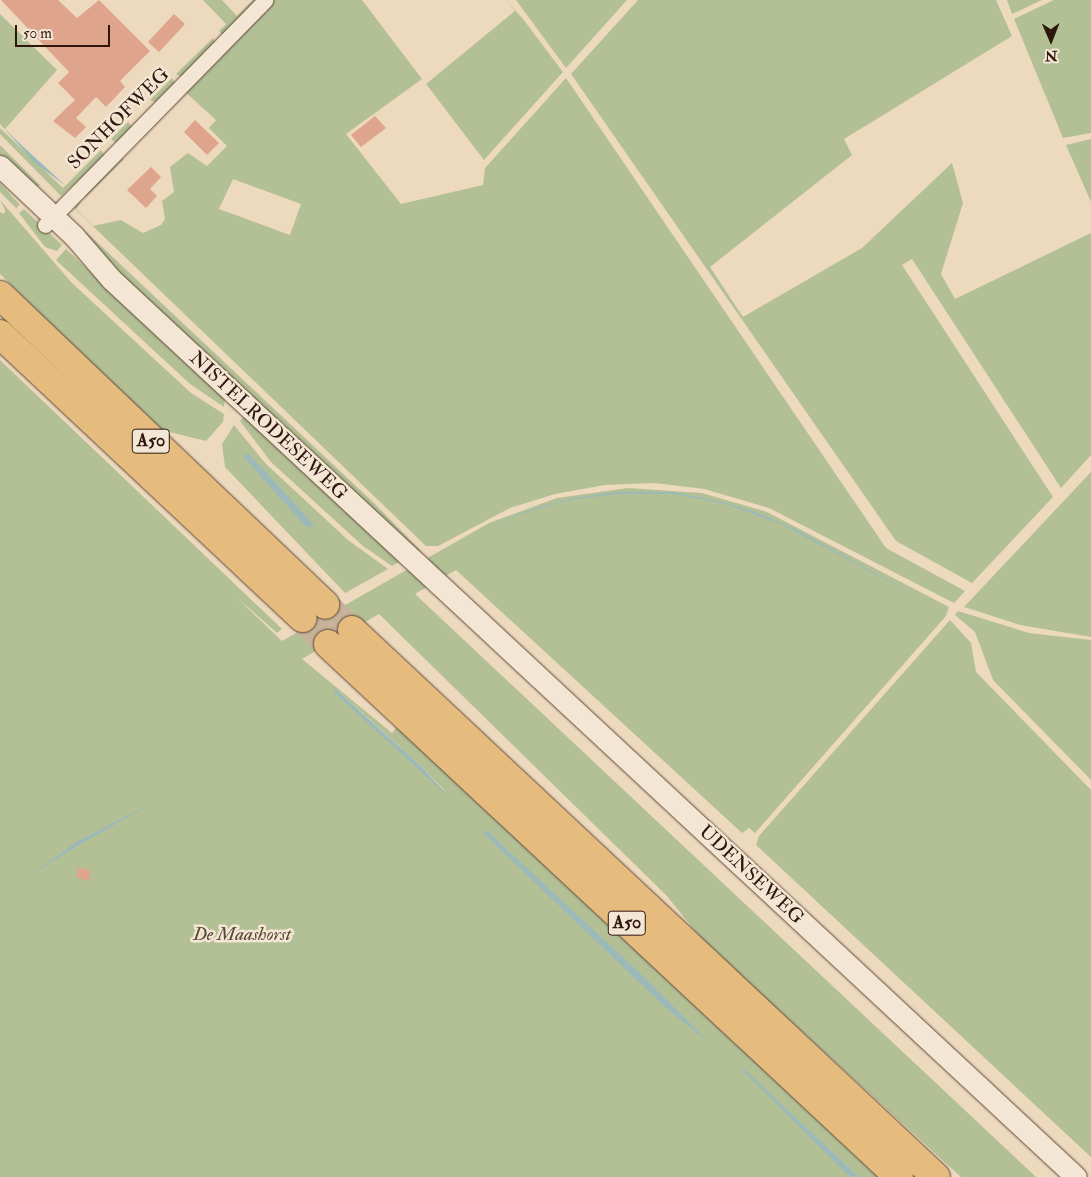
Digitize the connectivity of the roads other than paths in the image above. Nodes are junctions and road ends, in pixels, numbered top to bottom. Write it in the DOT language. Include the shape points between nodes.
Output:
graph roads {
  1 [pos="265,0"];
  2 [pos="0,166"];
  3 [pos="0,178"];
  4 [pos="49,220"];
  5 [pos="0,295"];
  6 [pos="0,334"];
  7 [pos="426,573"];
  8 [pos="325,605"];
  9 [pos="302,618"];
  10 [pos="352,630"];
  11 [pos="328,644"];
  12 [pos="899,1177"];
  13 [pos="936,1177"];
  14 [pos="1076,1177"];
  1 -- 4 [label="street, SONHOFWEG"];
  2 -- 4 [label="street, NISTELRODESEWEG"];
  3 -- 4 [label="street, NISTELRODESEWEG"];
  4 -- 7 [label="street, NISTELRODESEWEG" via="96,272 111,279"];
  5 -- 8 [label="highway, A50"];
  6 -- 9 [label="highway, A50"];
  7 -- 14 [label="street, UDENSEWEG"];
  10 -- 13 [label="highway, A50"];
  11 -- 12 [label="highway, A50"];
}
